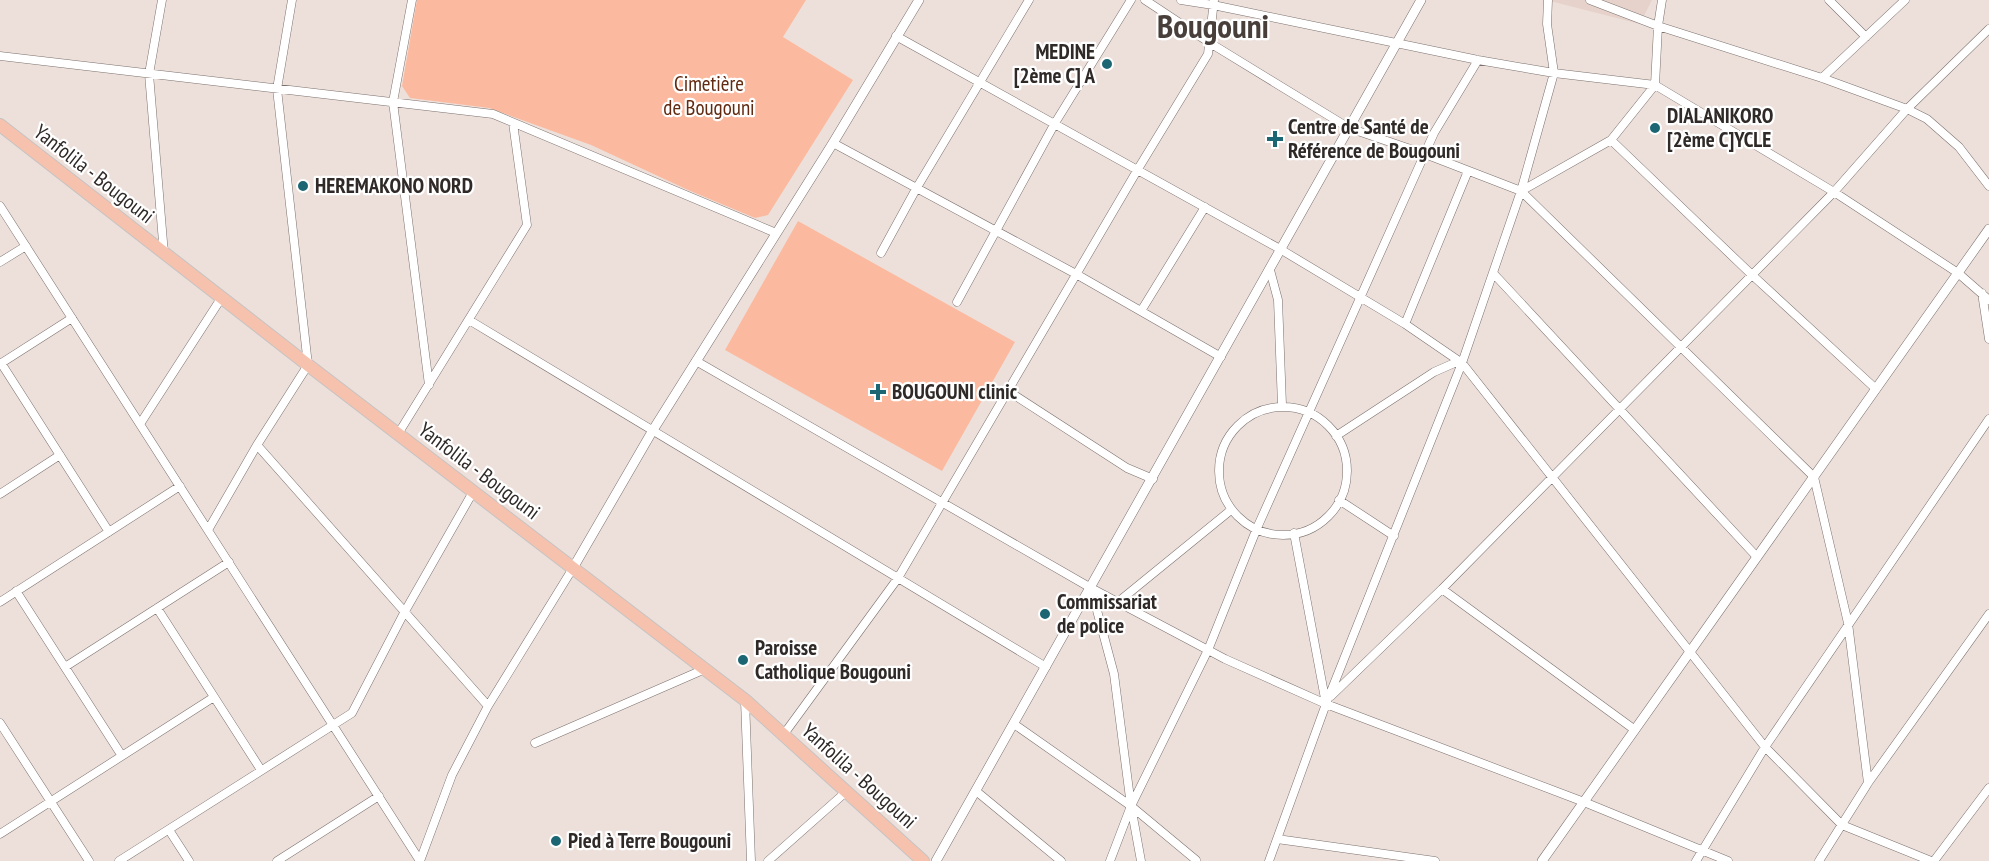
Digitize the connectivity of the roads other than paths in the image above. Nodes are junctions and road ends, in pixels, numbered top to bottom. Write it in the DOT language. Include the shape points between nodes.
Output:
graph roads {
  1 [pos="162,0"];
  2 [pos="292,0"];
  3 [pos="412,0"];
  4 [pos="919,0"];
  5 [pos="1029,0"];
  6 [pos="1131,0"];
  7 [pos="1145,0"];
  8 [pos="1181,0"];
  9 [pos="1421,0"];
  10 [pos="1548,0"];
  11 [pos="1590,0"];
  12 [pos="1662,0"];
  13 [pos="1829,0"];
  14 [pos="1905,0"];
  15 [pos="1214,2"];
  16 [pos="1658,26"];
  17 [pos="1989,30"];
  18 [pos="896,36"];
  19 [pos="1866,37"];
  20 [pos="1210,43"];
  21 [pos="1397,43"];
  22 [pos="0,56"];
  23 [pos="1478,60"];
  24 [pos="1554,73"];
  25 [pos="149,74"];
  26 [pos="1822,78"];
  27 [pos="980,82"];
  28 [pos="1655,85"];
  29 [pos="277,89"];
  30 [pos="393,102"];
  31 [pos="1907,109"];
  32 [pos="513,123"];
  33 [pos="1055,123"];
  34 [pos="0,125"];
  35 [pos="1349,128"];
  36 [pos="1611,140"];
  37 [pos="834,143"];
  38 [pos="1425,154"];
  39 [pos="1138,169"];
  40 [pos="1468,171"];
  41 [pos="1989,186"];
  42 [pos="916,189"];
  43 [pos="1521,191"];
  44 [pos="1834,192"];
  45 [pos="0,206"];
  46 [pos="1205,207"];
  47 [pos="1989,229"];
  48 [pos="996,232"];
  49 [pos="776,233"];
  50 [pos="26,246"];
  51 [pos="1280,249"];
  52 [pos="881,253"];
  53 [pos="164,254"];
  54 [pos="0,262"];
  55 [pos="1270,270"];
  56 [pos="1493,273"];
  57 [pos="1958,273"];
  58 [pos="1076,274"];
  59 [pos="1751,274"];
  60 [pos="1982,293"];
  61 [pos="222,297"];
  62 [pos="1361,297"];
  63 [pos="1989,300"];
  64 [pos="957,302"];
  65 [pos="1141,311"];
  66 [pos="72,318"];
  67 [pos="469,320"];
  68 [pos="1405,324"];
  69 [pos="1989,339"];
  70 [pos="1680,347"];
  71 [pos="1221,357"];
  72 [pos="696,361"];
  73 [pos="1460,362"];
  74 [pos="0,363"];
  75 [pos="308,366"];
  76 [pos="429,385"];
  77 [pos="1876,389"];
  78 [pos="1008,391"];
  79 [pos="1282,405"];
  80 [pos="1620,409"];
  81 [pos="1310,414"];
  82 [pos="1989,419"];
  83 [pos="140,424"];
  84 [pos="653,430"];
  85 [pos="398,434"];
  86 [pos="1336,436"];
  87 [pos="257,446"];
  88 [pos="60,455"];
  89 [pos="1553,477"];
  90 [pos="1814,477"];
  91 [pos="1153,479"];
  92 [pos="180,486"];
  93 [pos="473,492"];
  94 [pos="0,494"];
  95 [pos="1339,500"];
  96 [pos="942,502"];
  97 [pos="1231,510"];
  98 [pos="1257,528"];
  99 [pos="208,530"];
  100 [pos="109,532"];
  101 [pos="1294,533"];
  102 [pos="1394,536"];
  103 [pos="1757,557"];
  104 [pos="229,562"];
  105 [pos="573,568"];
  106 [pos="898,578"];
  107 [pos="1090,588"];
  108 [pos="1442,589"];
  109 [pos="16,591"];
  110 [pos="0,602"];
  111 [pos="1118,602"];
  112 [pos="157,608"];
  113 [pos="404,612"];
  114 [pos="1989,614"];
  115 [pos="1848,623"];
  116 [pos="1208,650"];
  117 [pos="1691,651"];
  118 [pos="65,667"];
  119 [pos="1047,667"];
  120 [pos="705,669"];
  121 [pos="214,697"];
  122 [pos="745,700"];
  123 [pos="1328,700"];
  124 [pos="488,706"];
  125 [pos="0,723"];
  126 [pos="333,724"];
  127 [pos="1014,724"];
  128 [pos="1635,730"];
  129 [pos="784,734"];
  130 [pos="535,743"];
  131 [pos="1765,747"];
  132 [pos="122,756"];
  133 [pos="261,770"];
  134 [pos="1868,783"];
  135 [pos="1989,788"];
  136 [pos="976,790"];
  137 [pos="847,791"];
  138 [pos="379,796"];
  139 [pos="51,802"];
  140 [pos="1584,802"];
  141 [pos="1131,806"];
  142 [pos="1842,825"];
  143 [pos="168,830"];
  144 [pos="0,834"];
  145 [pos="1277,839"];
  146 [pos="1702,850"];
  147 [pos="1196,860"];
  148 [pos="88,861"];
  149 [pos="119,861"];
  150 [pos="189,861"];
  151 [pos="277,861"];
  152 [pos="420,861"];
  153 [pos="751,861"];
  154 [pos="768,861"];
  155 [pos="923,861"];
  156 [pos="936,861"];
  157 [pos="1061,861"];
  158 [pos="1110,861"];
  159 [pos="1141,861"];
  160 [pos="1269,861"];
  161 [pos="1435,861"];
  162 [pos="1542,861"];
  163 [pos="1696,861"];
  164 [pos="1728,861"];
  165 [pos="1818,861"];
  166 [pos="1933,861"];
  1 -- 25 [label="street"];
  2 -- 29 [label="street"];
  3 -- 30 [label="street"];
  4 -- 18 [label="street"];
  5 -- 27 [label="street"];
  6 -- 33 [label="street"];
  7 -- 20 [label="street"];
  8 -- 15 [label="street"];
  9 -- 21 [label="street"];
  10 -- 24 [label="street"];
  11 -- 16 [label="street"];
  12 -- 16 [label="street"];
  13 -- 19 [label="street"];
  14 -- 19 [label="street"];
  15 -- 20 [label="street"];
  15 -- 21 [label="street"];
  16 -- 26 [label="street"];
  16 -- 28 [label="street"];
  17 -- 31 [label="street"];
  18 -- 27 [label="street"];
  18 -- 37 [label="street"];
  19 -- 26 [label="street"];
  20 -- 35 [label="street"];
  20 -- 39 [label="street" via="1208,54"];
  21 -- 23 [label="street"];
  21 -- 35 [label="street"];
  22 -- 25 [label="street"];
  23 -- 24 [label="street"];
  23 -- 38 [label="street"];
  24 -- 28 [label="street"];
  24 -- 43 [label="street"];
  25 -- 29 [label="street"];
  25 -- 53 [label="street"];
  26 -- 31 [label="street"];
  27 -- 33 [label="street"];
  27 -- 42 [label="street"];
  28 -- 36 [label="street"];
  28 -- 44 [label="street"];
  29 -- 30 [label="street"];
  29 -- 75 [label="street"];
  30 -- 32 [label="street" via="493,114"];
  30 -- 76 [label="street"];
  31 -- 41 [label="street" via="1927,119 1959,147"];
  31 -- 44 [label="street"];
  32 -- 49 [label="street"];
  32 -- 67 [label="street" via="527,225"];
  33 -- 39 [label="street"];
  33 -- 48 [label="street"];
  34 -- 53 [label="main road, Yanfolila - Bougouni"];
  35 -- 38 [label="street"];
  35 -- 51 [label="street"];
  36 -- 43 [label="street"];
  36 -- 59 [label="street"];
  37 -- 42 [label="street"];
  37 -- 49 [label="street"];
  38 -- 40 [label="street"];
  38 -- 62 [label="street"];
  39 -- 46 [label="street"];
  39 -- 58 [label="street"];
  40 -- 43 [label="street"];
  40 -- 68 [label="street"];
  42 -- 48 [label="street"];
  42 -- 52 [label="street"];
  43 -- 56 [label="street"];
  43 -- 70 [label="street"];
  44 -- 57 [label="street"];
  44 -- 59 [label="street"];
  45 -- 50 [label="street"];
  46 -- 51 [label="street"];
  46 -- 65 [label="street"];
  47 -- 57 [label="street"];
  48 -- 58 [label="street"];
  48 -- 64 [label="street"];
  49 -- 72 [label="street"];
  50 -- 54 [label="street"];
  50 -- 66 [label="street"];
  51 -- 55 [label="street"];
  51 -- 62 [label="street"];
  53 -- 61 [label="main road, Yanfolila - Bougouni"];
  55 -- 71 [label="street"];
  55 -- 79 [label="street" via="1278,300"];
  56 -- 73 [label="street"];
  56 -- 80 [label="street"];
  57 -- 60 [label="street"];
  57 -- 77 [label="street"];
  58 -- 65 [label="street"];
  58 -- 78 [label="street"];
  59 -- 70 [label="street"];
  59 -- 77 [label="street"];
  60 -- 63 [label="street"];
  60 -- 69 [label="street"];
  61 -- 75 [label="main road, Yanfolila - Bougouni"];
  61 -- 83 [label="street"];
  62 -- 68 [label="street"];
  62 -- 81 [label="street"];
  65 -- 71 [label="street"];
  66 -- 74 [label="street"];
  66 -- 83 [label="street"];
  67 -- 76 [label="street"];
  67 -- 84 [label="street"];
  68 -- 73 [label="street"];
  70 -- 80 [label="street"];
  70 -- 90 [label="street"];
  71 -- 91 [label="street"];
  72 -- 84 [label="street"];
  72 -- 96 [label="street"];
  73 -- 86 [label="street" via="1434,372"];
  73 -- 89 [label="street"];
  73 -- 102 [label="street"];
  74 -- 88 [label="street"];
  75 -- 85 [label="main road, Yanfolila - Bougouni"];
  75 -- 87 [label="street"];
  76 -- 85 [label="street"];
  77 -- 90 [label="street"];
  78 -- 91 [label="street" via="1127,468"];
  78 -- 96 [label="street"];
  79 -- 81 [label="street"];
  79 -- 97 [label="street" via="1244,419 1225,442 1218,471 1221,492"];
  80 -- 89 [label="street"];
  80 -- 103 [label="street"];
  81 -- 86 [label="street" via="1327,423"];
  81 -- 98 [label="street"];
  82 -- 115 [label="street"];
  83 -- 92 [label="street"];
  84 -- 105 [label="street"];
  84 -- 106 [label="street"];
  85 -- 93 [label="main road, Yanfolila - Bougouni"];
  86 -- 95 [label="street" via="1346,461 1345,486"];
  87 -- 99 [label="street"];
  87 -- 113 [label="street"];
  88 -- 94 [label="street"];
  88 -- 100 [label="street"];
  89 -- 108 [label="street"];
  89 -- 117 [label="street"];
  90 -- 103 [label="street"];
  90 -- 115 [label="street"];
  91 -- 107 [label="street"];
  92 -- 99 [label="street"];
  92 -- 100 [label="street"];
  93 -- 105 [label="main road, Yanfolila - Bougouni"];
  93 -- 113 [label="street"];
  95 -- 101 [label="street" via="1328,516"];
  95 -- 102 [label="street"];
  96 -- 106 [label="street"];
  96 -- 107 [label="street"];
  97 -- 98 [label="street"];
  97 -- 111 [label="street"];
  98 -- 101 [label="street" via="1272,534"];
  98 -- 116 [label="street"];
  99 -- 104 [label="street"];
  100 -- 109 [label="street"];
  101 -- 123 [label="street"];
  102 -- 123 [label="street"];
  103 -- 117 [label="street"];
  104 -- 112 [label="street"];
  104 -- 126 [label="street"];
  105 -- 120 [label="main road, Yanfolila - Bougouni"];
  105 -- 124 [label="street"];
  106 -- 119 [label="street"];
  106 -- 129 [label="street"];
  107 -- 111 [label="street"];
  107 -- 119 [label="street"];
  107 -- 141 [label="street" via="1114,674"];
  108 -- 123 [label="street"];
  108 -- 128 [label="street"];
  109 -- 110 [label="street"];
  109 -- 118 [label="street"];
  111 -- 116 [label="street"];
  112 -- 118 [label="street"];
  112 -- 121 [label="street"];
  113 -- 124 [label="street"];
  113 -- 126 [label="street" via="351,712"];
  114 -- 134 [label="street"];
  115 -- 131 [label="street"];
  115 -- 134 [label="street"];
  116 -- 123 [label="street"];
  116 -- 141 [label="street"];
  117 -- 128 [label="street"];
  117 -- 131 [label="street"];
  118 -- 132 [label="street"];
  119 -- 127 [label="street"];
  120 -- 122 [label="main road, Yanfolila - Bougouni"];
  120 -- 130 [label="street"];
  121 -- 132 [label="street"];
  121 -- 133 [label="street"];
  122 -- 129 [label="main road, Yanfolila - Bougouni"];
  122 -- 153 [label="street"];
  123 -- 140 [label="street"];
  123 -- 145 [label="street"];
  124 -- 152 [label="street" via="452,775"];
  125 -- 139 [label="street"];
  126 -- 133 [label="street"];
  126 -- 138 [label="street"];
  127 -- 136 [label="street"];
  127 -- 141 [label="street"];
  128 -- 140 [label="street"];
  129 -- 137 [label="main road, Yanfolila - Bougouni"];
  131 -- 142 [label="street"];
  131 -- 146 [label="street"];
  132 -- 139 [label="street"];
  133 -- 143 [label="street"];
  134 -- 142 [label="street"];
  135 -- 166 [label="street"];
  136 -- 156 [label="street"];
  136 -- 157 [label="street"];
  137 -- 154 [label="street"];
  137 -- 155 [label="main road, Yanfolila - Bougouni"];
  138 -- 151 [label="street"];
  138 -- 152 [label="street"];
  139 -- 144 [label="street"];
  139 -- 148 [label="street"];
  140 -- 146 [label="street"];
  140 -- 162 [label="street"];
  141 -- 147 [label="street"];
  141 -- 158 [label="street"];
  141 -- 159 [label="street"];
  142 -- 165 [label="street"];
  142 -- 166 [label="street"];
  143 -- 149 [label="street"];
  143 -- 150 [label="street"];
  145 -- 160 [label="street"];
  145 -- 161 [label="street"];
  146 -- 163 [label="street"];
  146 -- 164 [label="street"];
}
